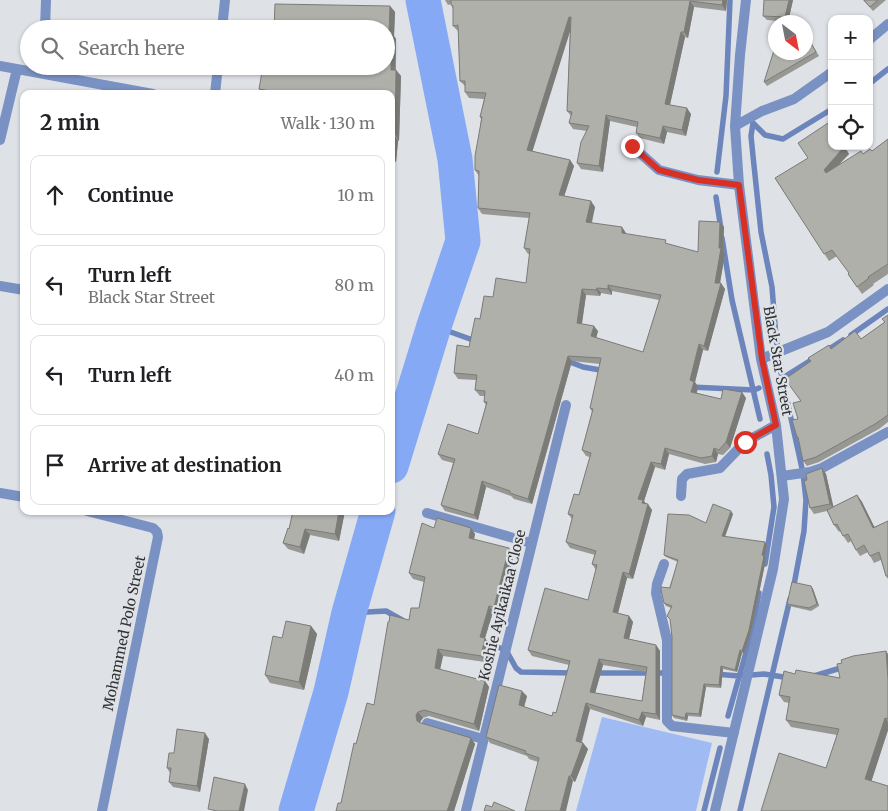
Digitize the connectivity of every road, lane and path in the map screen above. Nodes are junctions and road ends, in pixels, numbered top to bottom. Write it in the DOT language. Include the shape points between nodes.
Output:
graph roads {
  1 [pos="46,0"];
  2 [pos="225,0"];
  3 [pos="746,0"];
  4 [pos="46,20"];
  5 [pos="223,20"];
  6 [pos="888,24"];
  7 [pos="873,37"];
  8 [pos="0,66"];
  9 [pos="20,66"];
  10 [pos="20,75"];
  11 [pos="65,75"];
  12 [pos="217,75"];
  13 [pos="828,75"];
  14 [pos="134,90"];
  15 [pos="215,90"];
  16 [pos="735,126"];
  17 [pos="0,140"];
  18 [pos="632,146"];
  19 [pos="739,185"];
  20 [pos="0,286"];
  21 [pos="888,288"];
  22 [pos="20,289"];
  23 [pos="762,359"];
  24 [pos="566,405"];
  25 [pos="776,425"];
  26 [pos="888,432"];
  27 [pos="782,476"];
  28 [pos="0,493"];
  29 [pos="20,496"];
  30 [pos="681,496"];
  31 [pos="427,513"];
  32 [pos="103,515"];
  33 [pos="532,543"];
  34 [pos="664,564"];
  35 [pos="427,723"];
  36 [pos="734,733"];
  37 [pos="484,739"];
  38 [pos="102,811"];
  39 [pos="466,811"];
  40 [pos="715,811"];
  1 -- 4 [label="street"];
  2 -- 5 [label="street"];
  3 -- 16 [label="street, Black Star Street"];
  6 -- 7 [label="street"];
  8 -- 9 [label="street"];
  10 -- 17 [label="street"];
  11 -- 14 [label="street"];
  12 -- 15 [label="street"];
  13 -- 16 [label="street" via="794,99"];
  16 -- 19 [label="street, Black Star Street"];
  18 -- 19 [label="street" via="659,170 698,180"];
  19 -- 23 [label="street, Black Star Street"];
  20 -- 22 [label="street"];
  21 -- 23 [label="street" via="828,332"];
  23 -- 25 [label="street, Black Star Street"];
  24 -- 33 [label="street, Koshie Ayikaikaa Close"];
  25 -- 27 [label="street, Black Star Street"];
  25 -- 30 [label="street" via="745,442 720,468 687,474 682,479"];
  26 -- 27 [label="street" via="822,468"];
  27 -- 36 [label="street, Black Star Street" via="784,499 774,569"];
  28 -- 29 [label="street"];
  31 -- 33 [label="street"];
  32 -- 38 [label="street, Mohammed Polo Street" via="153,528 158,537"];
  33 -- 37 [label="street, Koshie Ayikaikaa Close"];
  34 -- 36 [label="street" via="656,593 667,640 667,721 672,726"];
  35 -- 37 [label="street"];
  36 -- 40 [label="street, Black Star Street"];
  37 -- 39 [label="street, Koshie Ayikaikaa Close"];
}
